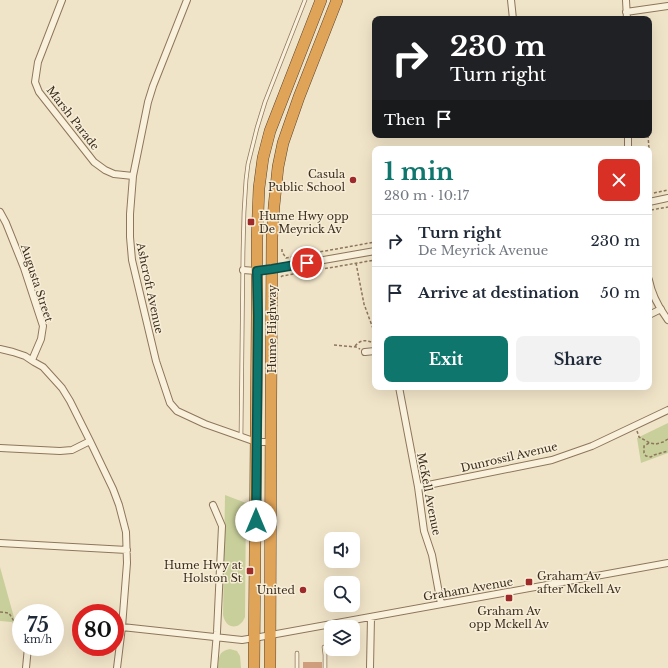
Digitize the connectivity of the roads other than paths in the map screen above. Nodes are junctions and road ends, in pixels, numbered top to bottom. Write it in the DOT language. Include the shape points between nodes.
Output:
graph roads {
  1 [pos="62,0"];
  2 [pos="187,0"];
  3 [pos="305,0"];
  4 [pos="321,0"];
  5 [pos="337,0"];
  6 [pos="511,0"];
  7 [pos="626,0"];
  8 [pos="668,6"];
  9 [pos="513,16"];
  10 [pos="626,16"];
  11 [pos="133,176"];
  12 [pos="668,198"];
  13 [pos="652,201"];
  14 [pos="0,212"];
  15 [pos="372,252"];
  16 [pos="272,269"];
  17 [pos="243,270"];
  18 [pos="257,271"];
  19 [pos="652,291"];
  20 [pos="660,309"];
  21 [pos="652,313"];
  22 [pos="668,320"];
  23 [pos="0,349"];
  24 [pos="372,351"];
  25 [pos="365,352"];
  26 [pos="32,360"];
  27 [pos="400,390"];
  28 [pos="668,410"];
  29 [pos="241,436"];
  30 [pos="90,441"];
  31 [pos="256,442"];
  32 [pos="272,442"];
  33 [pos="0,448"];
  34 [pos="418,487"];
  35 [pos="214,505"];
  36 [pos="0,543"];
  37 [pos="127,550"];
  38 [pos="668,563"];
  39 [pos="441,604"];
  40 [pos="124,609"];
  41 [pos="371,617"];
  42 [pos="124,627"];
  43 [pos="271,635"];
  44 [pos="217,637"];
  45 [pos="254,638"];
  46 [pos="297,652"];
  47 [pos="27,656"];
  48 [pos="118,656"];
  49 [pos="325,656"];
  50 [pos="26,668"];
  51 [pos="117,668"];
  52 [pos="214,668"];
  53 [pos="254,668"];
  54 [pos="270,668"];
  55 [pos="297,668"];
  56 [pos="325,668"];
  57 [pos="370,668"];
  1 -- 11 [label="street, Marsh Parade" via="38,62 35,82 39,92 94,162 114,174"];
  2 -- 11 [label="street, Ashcroft Avenue" via="148,102"];
  3 -- 17 [label="lane" via="265,102 248,164"];
  4 -- 18 [label="highway, Hume Highway" via="270,131 265,152 259,188"];
  5 -- 16 [label="highway, Hume Highway" via="283,143 274,206"];
  6 -- 9 [label="street"];
  7 -- 10 [label="street"];
  8 -- 10 [label="street"];
  11 -- 29 [label="street, Ashcroft Avenue" via="130,214 132,260 156,361 170,403 177,411"];
  12 -- 13 [label="street"];
  14 -- 26 [label="street, Augusta Street" via="24,268 43,326 42,339"];
  15 -- 16 [label="street"];
  16 -- 18 [label="street"];
  16 -- 32 [label="highway, Hume Highway"];
  17 -- 18 [label="street"];
  17 -- 29 [label="lane"];
  18 -- 31 [label="highway, Hume Highway"];
  19 -- 20 [label="street"];
  20 -- 21 [label="street"];
  20 -- 22 [label="street"];
  23 -- 26 [label="street"];
  24 -- 25 [label="street"];
  26 -- 30 [label="street" via="43,367 62,388"];
  27 -- 34 [label="street, McKell Avenue"];
  28 -- 34 [label="street, Dunrossil Avenue" via="592,446 552,460"];
  29 -- 31 [label="street, Ashcroft Avenue"];
  30 -- 33 [label="street" via="72,450 60,451"];
  30 -- 37 [label="street" via="119,505 126,532"];
  31 -- 32 [label="street, Ashcroft Avenue"];
  31 -- 45 [label="highway, Hume Highway"];
  32 -- 43 [label="highway, Hume Highway"];
  34 -- 39 [label="street, McKell Avenue" via="424,531 432,555"];
  35 -- 44 [label="street" via="222,526"];
  36 -- 37 [label="street"];
  37 -- 40 [label="street"];
  38 -- 39 [label="street, Graham Avenue"];
  39 -- 41 [label="street, Graham Avenue"];
  41 -- 43 [label="street, Graham Avenue"];
  41 -- 57 [label="street"];
  42 -- 44 [label="street, Graham Avenue"];
  43 -- 45 [label="street, Graham Avenue"];
  43 -- 54 [label="highway, Hume Highway"];
  44 -- 45 [label="street, Graham Avenue" via="242,640"];
  44 -- 52 [label="street"];
  45 -- 53 [label="highway, Hume Highway"];
  46 -- 55 [label="lane"];
  47 -- 50 [label="street"];
  48 -- 51 [label="street"];
  49 -- 56 [label="lane"];
}
